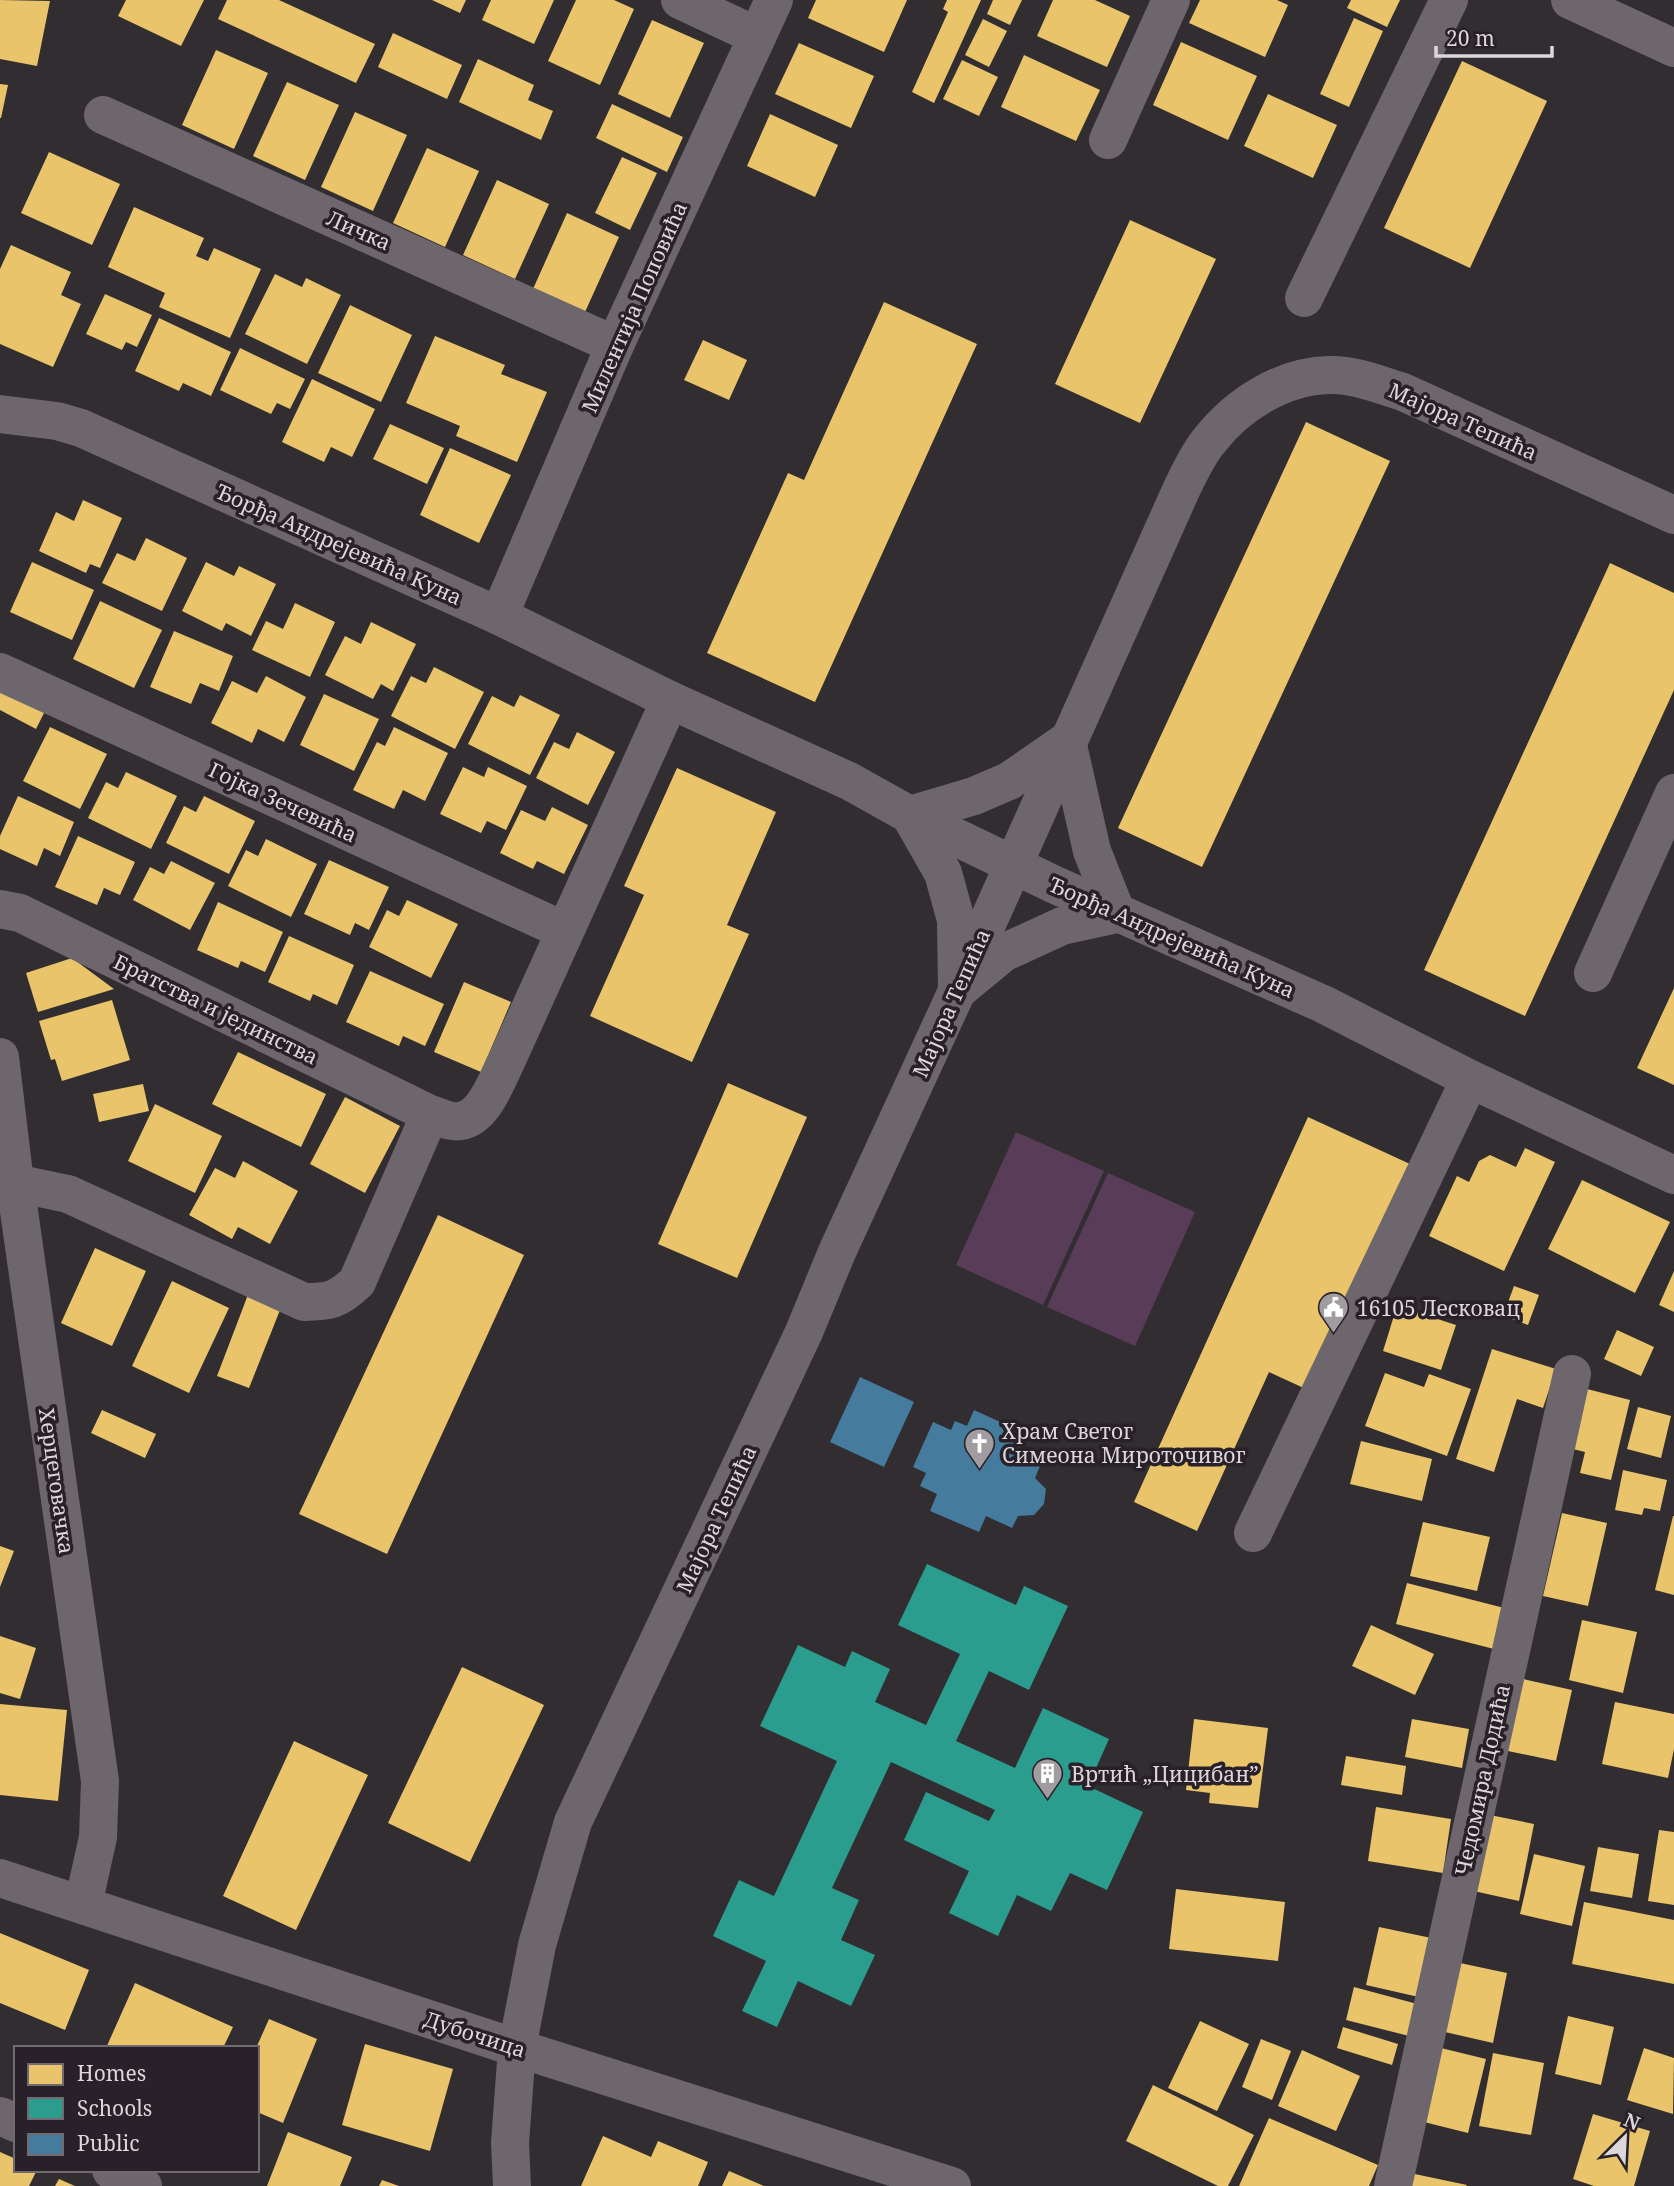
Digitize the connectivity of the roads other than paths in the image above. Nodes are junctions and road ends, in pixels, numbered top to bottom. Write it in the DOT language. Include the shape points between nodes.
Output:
graph roads {
  1 [pos="680,0"];
  2 [pos="774,0"];
  3 [pos="1171,0"];
  4 [pos="1449,0"];
  5 [pos="1577,1"];
  6 [pos="757,36"];
  7 [pos="1674,48"];
  8 [pos="103,115"];
  9 [pos="1108,140"];
  10 [pos="1304,298"];
  11 [pos="615,345"];
  12 [pos="0,414"];
  13 [pos="1674,515"];
  14 [pos="499,616"];
  15 [pos="0,672"];
  16 [pos="670,700"];
  17 [pos="1068,741"];
  18 [pos="1674,793"];
  19 [pos="910,815"];
  20 [pos="1013,864"];
  21 [pos="0,909"];
  22 [pos="1117,914"];
  23 [pos="565,931"];
  24 [pos="1593,973"];
  25 [pos="957,990"];
  26 [pos="0,1057"];
  27 [pos="1470,1079"];
  28 [pos="430,1114"];
  29 [pos="1674,1175"];
  30 [pos="15,1183"];
  31 [pos="1572,1374"];
  32 [pos="1253,1533"];
  33 [pos="0,1878"];
  34 [pos="83,1905"];
  35 [pos="517,2048"];
  36 [pos="115,2172"];
  37 [pos="143,2186"];
  38 [pos="512,2186"];
  39 [pos="951,2186"];
  40 [pos="1392,2186"];
  1 -- 6 [label="street"];
  2 -- 6 [label="street, Милентија Поповића"];
  3 -- 9 [label="street"];
  4 -- 10 [label="street"];
  5 -- 7 [label="street"];
  6 -- 11 [label="street, Милентија Поповића"];
  8 -- 11 [label="street, Личка"];
  11 -- 14 [label="street, Милентија Поповића"];
  12 -- 14 [label="street, Ђорђа Андрејевића Куна" via="81,428"];
  13 -- 17 [label="street, Мајора Тепића" via="1403,392 1367,380 1330,375 1294,381 1257,397 1207,442"];
  14 -- 16 [label="street, Ђорђа Андрејевића Куна"];
  15 -- 23 [label="street, Гојка Зечевића"];
  16 -- 19 [label="street, Ђорђа Андрејевића Куна" via="849,780"];
  16 -- 23 [label="street"];
  17 -- 19 [label="street" via="1009,780"];
  17 -- 20 [label="street, Мајора Тепића"];
  17 -- 22 [label="street" via="1092,850"];
  18 -- 24 [label="street"];
  19 -- 20 [label="street, Ђорђа Андрејевића Куна"];
  19 -- 25 [label="street" via="943,873 953,908"];
  20 -- 22 [label="street, Ђорђа Андрејевића Куна"];
  20 -- 25 [label="street, Мајора Тепића"];
  21 -- 28 [label="street, Братства и јединства" via="20,913"];
  22 -- 25 [label="street" via="1062,926 1003,953"];
  22 -- 27 [label="street, Ђорђа Андрејевића Куна" via="1323,1004"];
  23 -- 28 [label="street" via="488,1099 472,1116 454,1122"];
  25 -- 35 [label="street, Мајора Тепића" via="804,1332 573,1822 537,1945"];
  26 -- 30 [label="street, Херцеговачка"];
  27 -- 29 [label="street, Ђорђа Андрејевића Куна"];
  27 -- 32 [label="street"];
  28 -- 30 [label="street" via="358,1282 341,1297 325,1302 304,1302 68,1194"];
  30 -- 34 [label="street, Херцеговачка" via="100,1781 98,1837"];
  31 -- 40 [label="street, Чедомира Додића"];
  33 -- 34 [label="street, Дубочица"];
  34 -- 35 [label="street, Дубочица"];
  35 -- 38 [label="street, Мајора Тепића" via="509,2143"];
  35 -- 39 [label="street, Дубочица"];
  36 -- 37 [label="street"];
}
